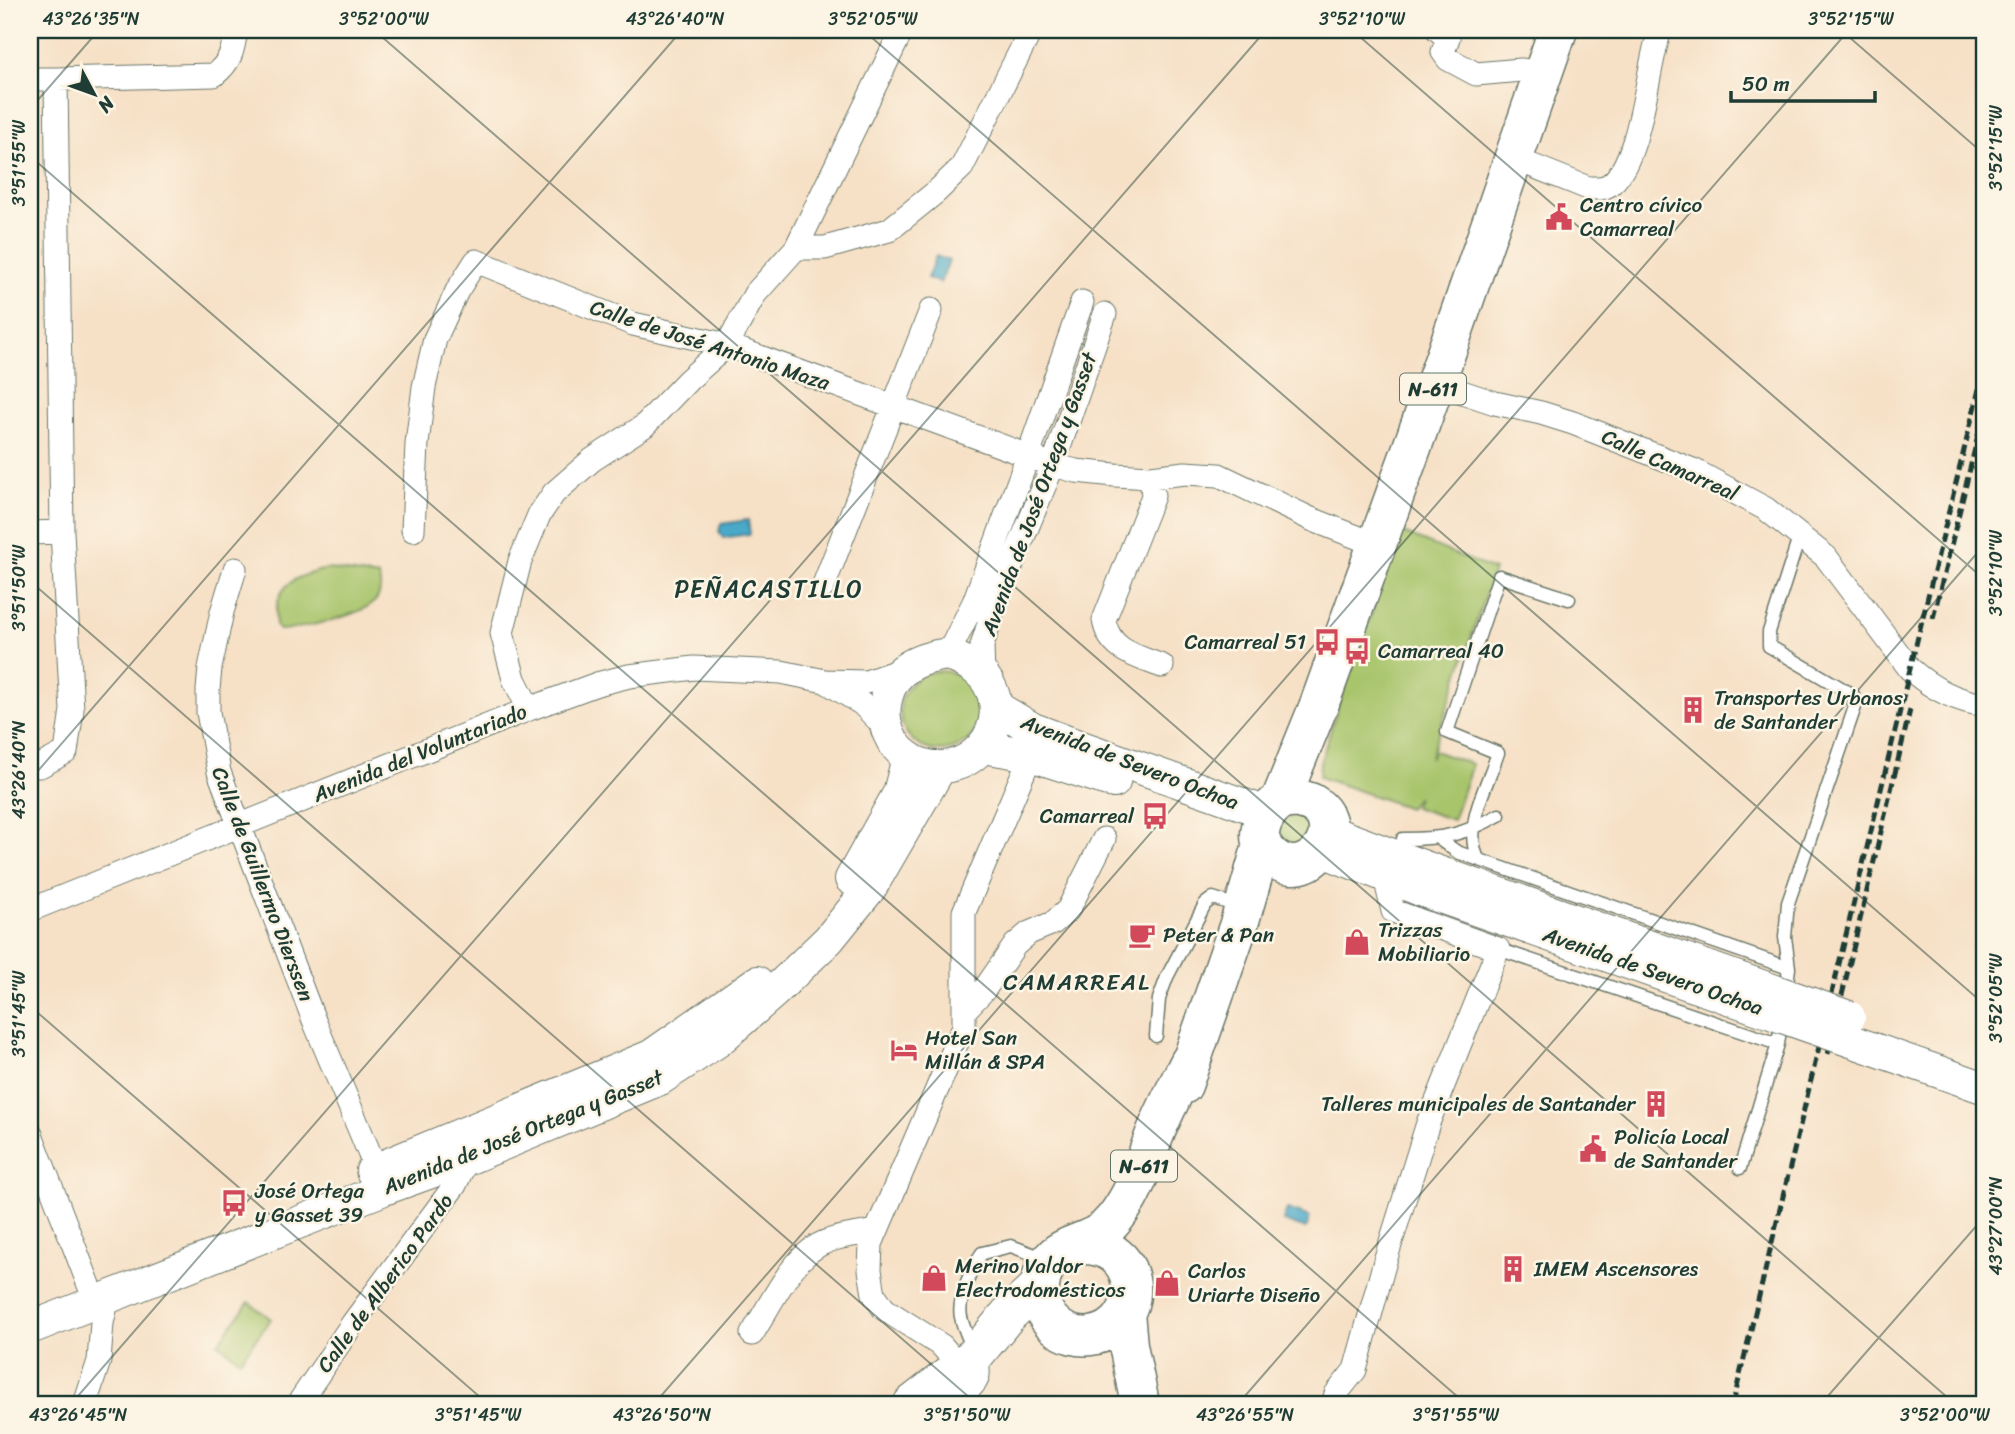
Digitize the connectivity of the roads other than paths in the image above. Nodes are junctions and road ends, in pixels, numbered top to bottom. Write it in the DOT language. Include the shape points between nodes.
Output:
graph roads {
  1 [pos="236,30"];
  2 [pos="902,30"];
  3 [pos="1031,30"];
  4 [pos="1438,30"];
  5 [pos="1558,30"];
  6 [pos="1660,30"];
  7 [pos="1543,74"];
  8 [pos="30,79"];
  9 [pos="56,79"];
  10 [pos="1513,158"];
  11 [pos="796,247"];
  12 [pos="1082,302"];
  13 [pos="931,310"];
  14 [pos="1105,314"];
  15 [pos="727,345"];
  16 [pos="1435,383"];
  17 [pos="895,406"];
  18 [pos="1028,456"];
  19 [pos="1053,465"];
  20 [pos="1151,477"];
  21 [pos="413,530"];
  22 [pos="62,532"];
  23 [pos="30,533"];
  24 [pos="1802,537"];
  25 [pos="1377,545"];
  26 [pos="235,569"];
  27 [pos="823,587"];
  28 [pos="1569,599"];
  29 [pos="948,654"];
  30 [pos="1162,666"];
  31 [pos="906,667"];
  32 [pos="983,676"];
  33 [pos="825,681"];
  34 [pos="1985,705"];
  35 [pos="996,707"];
  36 [pos="529,709"];
  37 [pos="886,727"];
  38 [pos="984,747"];
  39 [pos="1031,755"];
  40 [pos="908,758"];
  41 [pos="30,766"];
  42 [pos="940,768"];
  43 [pos="1499,815"];
  44 [pos="237,826"];
  45 [pos="1290,830"];
  46 [pos="1472,830"];
  47 [pos="1104,839"];
  48 [pos="1439,839"];
  49 [pos="1478,859"];
  50 [pos="1392,868"];
  51 [pos="1427,880"];
  52 [pos="1244,908"];
  53 [pos="30,910"];
  54 [pos="1498,949"];
  55 [pos="1789,968"];
  56 [pos="965,1010"];
  57 [pos="1156,1036"];
  58 [pos="1778,1044"];
  59 [pos="1190,1061"];
  60 [pos="1985,1065"];
  61 [pos="1985,1088"];
  62 [pos="30,1132"];
  63 [pos="467,1159"];
  64 [pos="1740,1168"];
  65 [pos="380,1179"];
  66 [pos="877,1231"];
  67 [pos="1053,1264"];
  68 [pos="1126,1268"];
  69 [pos="99,1291"];
  70 [pos="30,1307"];
  71 [pos="65,1314"];
  72 [pos="1125,1314"];
  73 [pos="30,1328"];
  74 [pos="1065,1330"];
  75 [pos="752,1334"];
  76 [pos="100,1343"];
  77 [pos="973,1356"];
  78 [pos="85,1404"];
  79 [pos="298,1404"];
  80 [pos="912,1404"];
  81 [pos="952,1404"];
  82 [pos="1134,1404"];
  83 [pos="1140,1404"];
  84 [pos="1333,1404"];
  1 -- 9 [label="street" via="232,56 214,75"];
  2 -- 11 [label="street"];
  3 -- 11 [label="street" via="962,167 936,192 889,230 825,248"];
  4 -- 7 [label="street" via="1448,38 1443,52 1448,59 1476,74 1521,70"];
  5 -- 7 [label="highway, N-611"];
  6 -- 10 [label="street" via="1633,144 1612,183 1588,188"];
  7 -- 10 [label="highway, N-611"];
  8 -- 9 [label="street"];
  9 -- 22 [label="street"];
  10 -- 16 [label="highway, N-611"];
  11 -- 15 [label="street" via="755,294"];
  12 -- 18 [label="street, Avenida de José Ortega y Gasset"];
  13 -- 17 [label="street"];
  14 -- 19 [label="street, Avenida de José Ortega y Gasset"];
  15 -- 17 [label="street, Calle de José Antonio Maza"];
  15 -- 21 [label="street, Calle de José Antonio Maza" via="633,324 476,261 435,339 417,443"];
  15 -- 36 [label="street" via="644,426 592,460 554,493 539,515 520,561 502,633 514,679"];
  16 -- 24 [label="street, Calle Camarreal" via="1495,404 1541,412 1695,471 1766,509"];
  16 -- 25 [label="highway, N-611"];
  17 -- 18 [label="street, Calle de José Antonio Maza"];
  17 -- 27 [label="street"];
  18 -- 19 [label="street, Calle de José Antonio Maza"];
  18 -- 29 [label="street, Avenida de José Ortega y Gasset" via="974,602"];
  19 -- 20 [label="street, Calle de José Antonio Maza"];
  19 -- 32 [label="street, Avenida de José Ortega y Gasset" via="993,610 982,646"];
  20 -- 25 [label="street, Calle de José Antonio Maza" via="1219,475"];
  20 -- 30 [label="street" via="1153,496 1104,620 1106,635 1115,644"];
  22 -- 23 [label="street"];
  22 -- 41 [label="street" via="72,710 66,752 40,766"];
  24 -- 34 [label="street, Calle Camarreal" via="1826,557 1918,676 1937,690"];
  24 -- 55 [label="lane" via="1769,632 1769,646 1853,695 1855,707 1788,903 1785,937"];
  25 -- 45 [label="highway, N-611" via="1288,778"];
  26 -- 44 [label="street, Calle de Guillermo Dierssen" via="210,668 208,701 219,772"];
  28 -- 46 [label="lane" via="1499,576 1447,732 1498,753"];
  29 -- 31 [label="main road"];
  29 -- 32 [label="main road"];
  31 -- 33 [label="street, Avenida del Voluntariado" via="866,682"];
  31 -- 37 [label="main road" via="887,694"];
  32 -- 35 [label="main road"];
  33 -- 36 [label="street, Avenida del Voluntariado" via="781,672 694,668 629,676"];
  33 -- 37 [label="street, Avenida del Voluntariado" via="862,704"];
  35 -- 38 [label="main road"];
  35 -- 45 [label="main road, Avenida de Severo Ochoa" via="1033,729"];
  36 -- 44 [label="street, Avenida del Voluntariado"];
  37 -- 40 [label="main road"];
  38 -- 39 [label="main road, Avenida de Severo Ochoa"];
  38 -- 42 [label="main road" via="963,762"];
  39 -- 45 [label="main road, Avenida de Severo Ochoa"];
  39 -- 56 [label="street" via="964,912"];
  40 -- 42 [label="main road"];
  40 -- 65 [label="main road, Avenida de José Ortega y Gasset" via="900,793 854,874 765,976 651,1056"];
  42 -- 63 [label="main road, Avenida de José Ortega y Gasset" via="852,914 774,993 718,1041 660,1079"];
  43 -- 46 [label="lane"];
  44 -- 53 [label="street, Avenida del Voluntariado"];
  44 -- 65 [label="street, Calle de Guillermo Dierssen"];
  45 -- 50 [label="main road, Avenida de Severo Ochoa"];
  45 -- 52 [label="highway, N-611"];
  46 -- 48 [label="lane"];
  46 -- 49 [label="lane"];
  47 -- 56 [label="street" via="1068,910 1015,945"];
  48 -- 49 [label="lane"];
  48 -- 50 [label="lane" via="1403,839"];
  49 -- 55 [label="lane"];
  50 -- 51 [label="main road, Avenida de Severo Ochoa"];
  50 -- 54 [label="street" via="1393,911"];
  51 -- 60 [label="main road, Avenida de Severo Ochoa, bridge"];
  51 -- 61 [label="main road, Avenida de Severo Ochoa, bridge"];
  52 -- 57 [label="lane" via="1213,898 1205,904 1167,977 1159,999"];
  52 -- 59 [label="highway, N-611"];
  54 -- 58 [label="lane"];
  54 -- 84 [label="street" via="1428,1123 1355,1370"];
  55 -- 58 [label="lane"];
  56 -- 66 [label="street" via="964,1026"];
  58 -- 64 [label="lane"];
  59 -- 67 [label="highway, N-611" via="1126,1203 1099,1234"];
  59 -- 68 [label="highway, N-611"];
  62 -- 69 [label="street"];
  63 -- 65 [label="main road, Avenida de José Ortega y Gasset"];
  63 -- 79 [label="street, Calle de Alberico Pardo" via="455,1185"];
  65 -- 69 [label="main road, Avenida de José Ortega y Gasset"];
  66 -- 75 [label="street" via="814,1248 787,1274"];
  66 -- 77 [label="street" via="871,1244 870,1270 874,1293 884,1309 942,1346"];
  67 -- 68 [label="highway" via="1086,1244 1116,1255"];
  67 -- 74 [label="highway" via="1040,1300 1045,1314"];
  67 -- 77 [label="main road"];
  67 -- 77 [label="lane" via="1011,1246 982,1253 967,1282 960,1314"];
  68 -- 72 [label="highway, N-611" via="1131,1299"];
  69 -- 70 [label="main road, Avenida de José Ortega y Gasset"];
  69 -- 71 [label="main road, Avenida de José Ortega y Gasset"];
  69 -- 76 [label="street"];
  71 -- 73 [label="main road, Avenida de José Ortega y Gasset"];
  71 -- 76 [label="street" via="82,1323"];
  72 -- 74 [label="highway" via="1104,1332 1091,1336"];
  72 -- 83 [label="highway, N-611"];
  74 -- 77 [label="main road"];
  74 -- 82 [label="highway" via="1113,1374"];
  76 -- 78 [label="street"];
  77 -- 80 [label="main road"];
  77 -- 81 [label="street" via="979,1378"];
}
